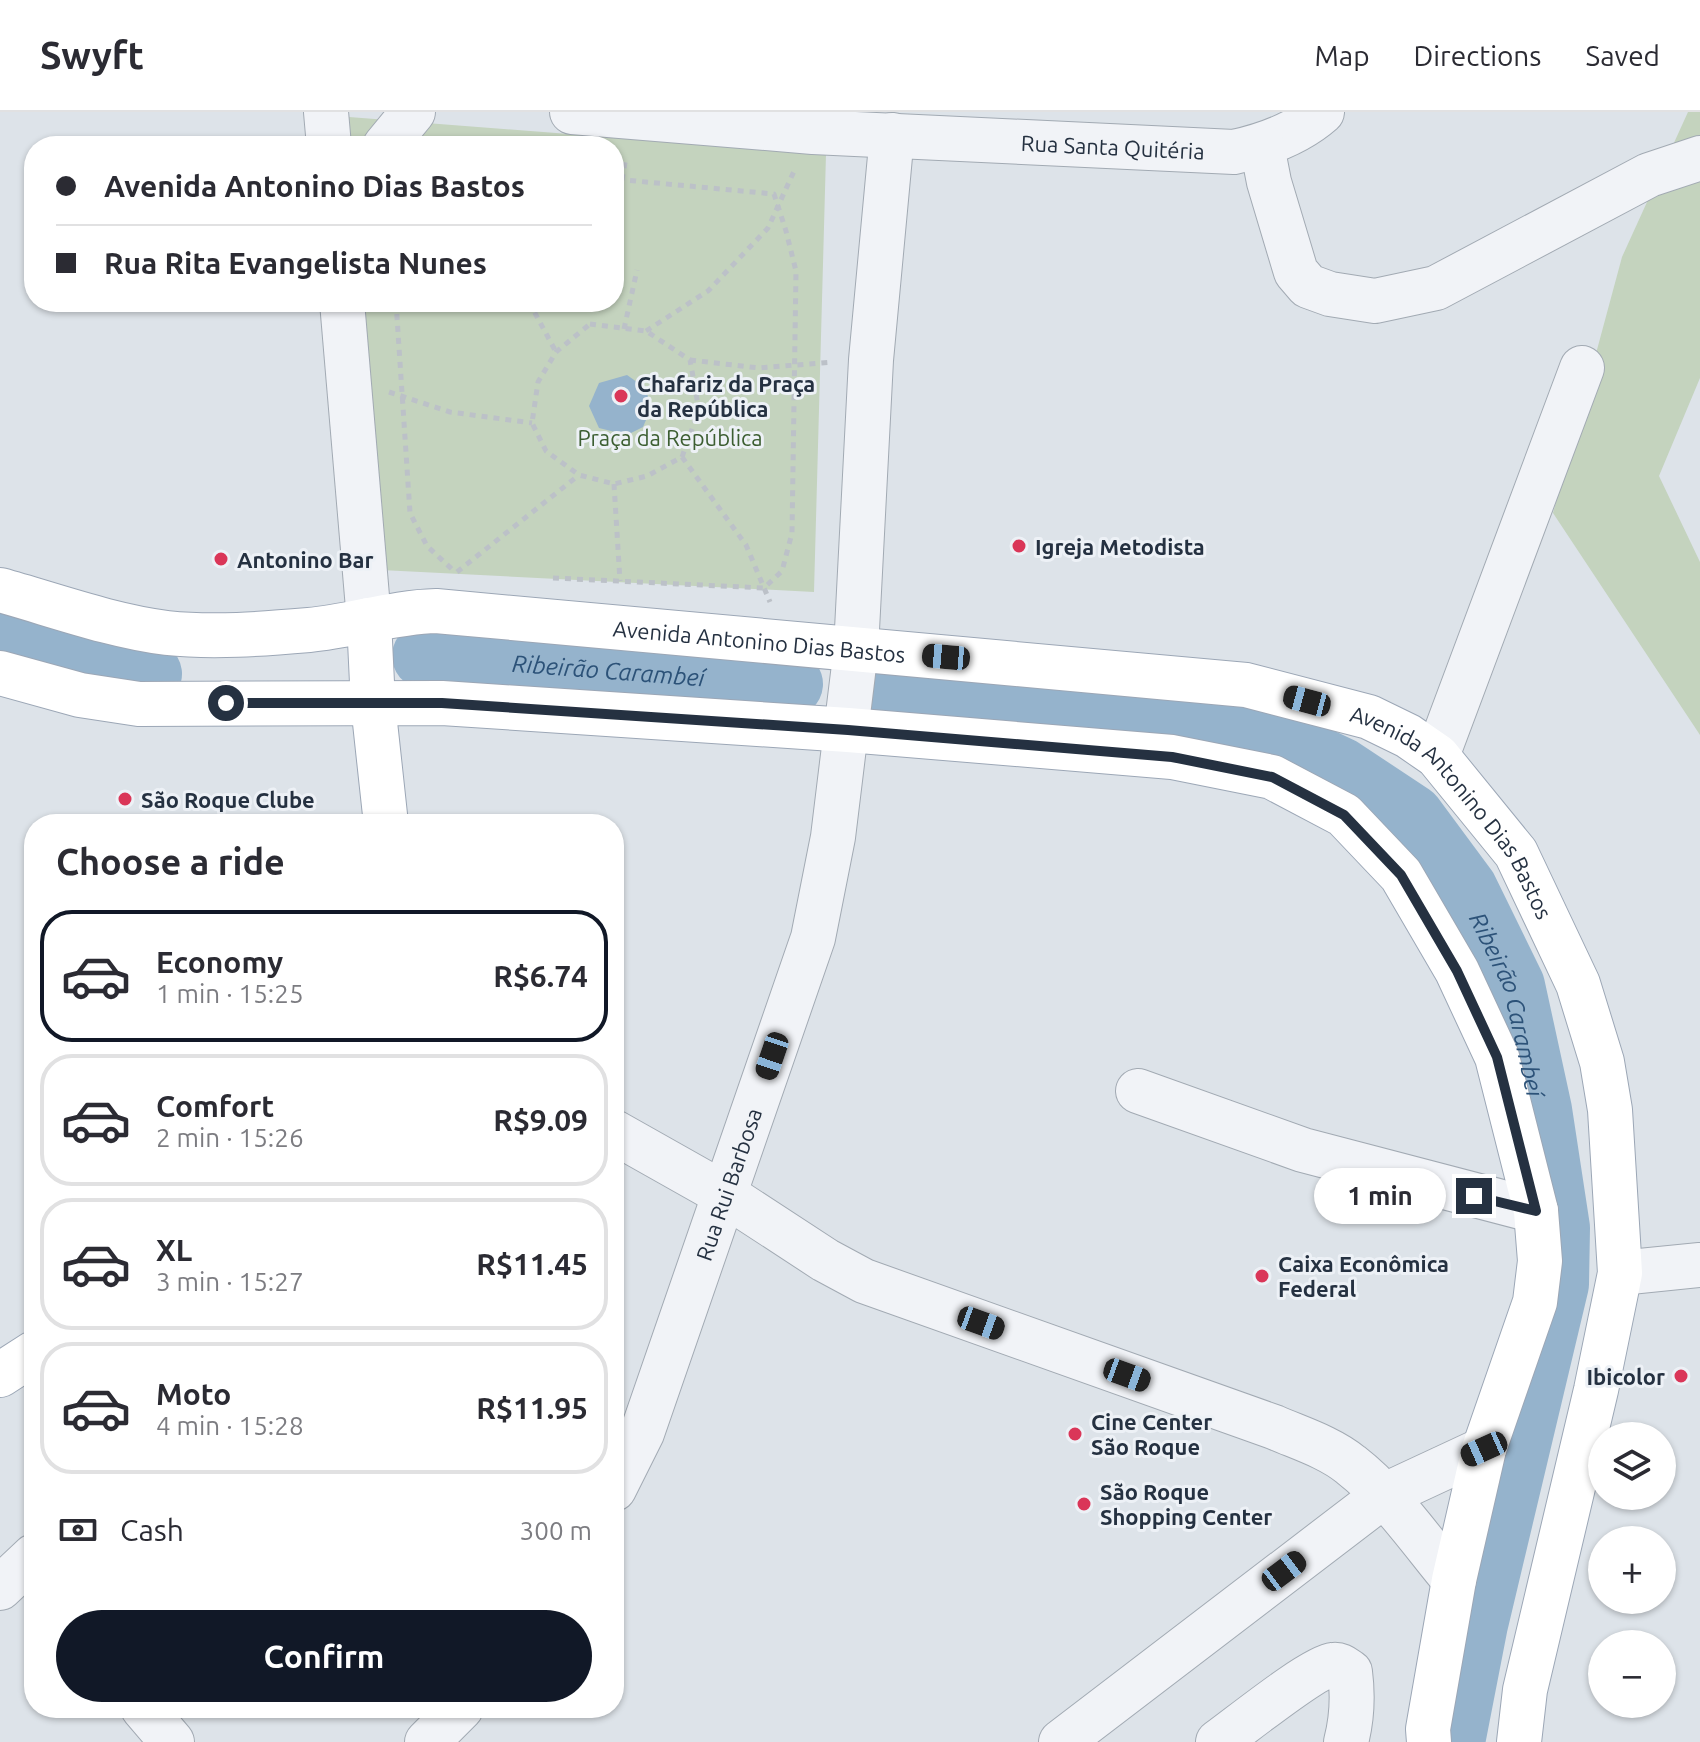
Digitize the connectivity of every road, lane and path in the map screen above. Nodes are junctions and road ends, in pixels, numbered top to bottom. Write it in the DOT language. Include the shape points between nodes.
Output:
graph roads {
  1 [pos="326,112"];
  2 [pos="413,112"];
  3 [pos="572,112"];
  4 [pos="1322,112"];
  5 [pos="1083,129"];
  6 [pos="813,132"];
  7 [pos="892,135"];
  8 [pos="328,136"];
  9 [pos="393,136"];
  10 [pos="1262,146"];
  11 [pos="1700,158"];
  12 [pos="624,180"];
  13 [pos="637,270"];
  14 [pos="343,312"];
  15 [pos="397,312"];
  16 [pos="534,312"];
  17 [pos="624,329"];
  18 [pos="646,331"];
  19 [pos="556,352"];
  20 [pos="690,360"];
  21 [pos="871,360"];
  22 [pos="1582,368"];
  23 [pos="348,379"];
  24 [pos="532,423"];
  25 [pos="682,457"];
  26 [pos="579,475"];
  27 [pos="614,484"];
  28 [pos="456,573"];
  29 [pos="470,574"];
  30 [pos="545,577"];
  31 [pos="620,581"];
  32 [pos="764,588"];
  33 [pos="0,590"];
  34 [pos="369,620"];
  35 [pos="788,644"];
  36 [pos="856,649"];
  37 [pos="0,673"];
  38 [pos="373,704"];
  39 [pos="848,730"];
  40 [pos="1437,756"];
  41 [pos="385,814"];
  42 [pos="1138,1091"];
  43 [pos="624,1138"];
  44 [pos="724,1194"];
  45 [pos="1536,1211"];
  46 [pos="1700,1265"];
  47 [pos="1620,1273"];
  48 [pos="24,1359"];
  49 [pos="0,1375"];
  50 [pos="1484,1449"];
  51 [pos="624,1469"];
  52 [pos="1383,1496"];
  53 [pos="1454,1580"];
  54 [pos="152,1718"];
  55 [pos="451,1718"];
  56 [pos="172,1742"];
  57 [pos="427,1742"];
  58 [pos="1061,1742"];
  59 [pos="1218,1742"];
  60 [pos="1346,1742"];
  61 [pos="1429,1742"];
  62 [pos="1519,1742"];
  1 -- 8 [label="street"];
  2 -- 9 [label="street"];
  3 -- 6 [label="street, Rua Santa Quitéria"];
  4 -- 10 [label="street, Rua Santa Quitéria" via="1306,126"];
  5 -- 7 [label="street, Rua Santa Quitéria"];
  5 -- 10 [label="street, Rua Santa Quitéria" via="1234,152"];
  6 -- 7 [label="street, Rua Santa Quitéria"];
  6 -- 18 [label="path" via="768,228 708,291"];
  7 -- 21 [label="street"];
  10 -- 11 [label="street" via="1296,272 1308,286 1375,301 1436,288 1649,175"];
  12 -- 32 [label="path" via="774,194 796,271 792,533 782,571"];
  13 -- 17 [label="path"];
  14 -- 23 [label="street"];
  15 -- 28 [label="path" via="410,513 427,546"];
  16 -- 19 [label="path"];
  17 -- 18 [label="path"];
  17 -- 19 [label="path" via="590,324"];
  18 -- 20 [label="path"];
  19 -- 24 [label="path" via="538,382"];
  20 -- 21 [label="path" via="759,368"];
  20 -- 25 [label="path" via="699,410"];
  21 -- 36 [label="street"];
  22 -- 40 [label="street"];
  23 -- 24 [label="path" via="450,412"];
  23 -- 34 [label="street"];
  24 -- 26 [label="path" via="546,451"];
  25 -- 27 [label="path" via="647,476"];
  25 -- 32 [label="path" via="746,545"];
  26 -- 27 [label="path"];
  26 -- 28 [label="path"];
  27 -- 31 [label="path"];
  28 -- 29 [label="path"];
  30 -- 31 [label="path"];
  31 -- 32 [label="path"];
  32 -- 35 [label="path"];
  33 -- 34 [label="main road, Avenida Antonino Dias Bastos" via="166,633 297,631"];
  34 -- 35 [label="main road, Avenida Antonino Dias Bastos" via="436,611"];
  34 -- 38 [label="main road"];
  35 -- 36 [label="main road, Avenida Antonino Dias Bastos"];
  36 -- 39 [label="street, Rua Rui Barbosa"];
  36 -- 40 [label="main road, Avenida Antonino Dias Bastos" via="1246,685 1369,717"];
  37 -- 38 [label="main road" via="80,695 139,704"];
  38 -- 39 [label="main road" via="442,703"];
  38 -- 41 [label="main road"];
  39 -- 44 [label="street, Rua Rui Barbosa" via="813,938"];
  39 -- 45 [label="main road" via="1172,757 1272,777 1344,815 1401,875 1457,971 1497,1057"];
  40 -- 47 [label="main road, Avenida Antonino Dias Bastos" via="1516,853 1578,984 1602,1062 1610,1110"];
  42 -- 45 [label="street" via="1303,1150"];
  43 -- 44 [label="street"];
  44 -- 51 [label="street, Rua Rui Barbosa" via="642,1433"];
  44 -- 52 [label="street" via="864,1281 1274,1427 1332,1452"];
  45 -- 50 [label="main road" via="1540,1261 1535,1302"];
  46 -- 47 [label="street"];
  47 -- 62 [label="main road, Avenida Antonino Dias Bastos" via="1525,1690"];
  48 -- 49 [label="main road"];
  50 -- 52 [label="street"];
  50 -- 53 [label="main road"];
  52 -- 53 [label="street"];
  52 -- 58 [label="street"];
  53 -- 61 [label="main road"];
  54 -- 56 [label="street"];
  55 -- 57 [label="street"];
  59 -- 60 [label="street" via="1297,1684 1341,1665 1350,1672 1352,1687"];
}
